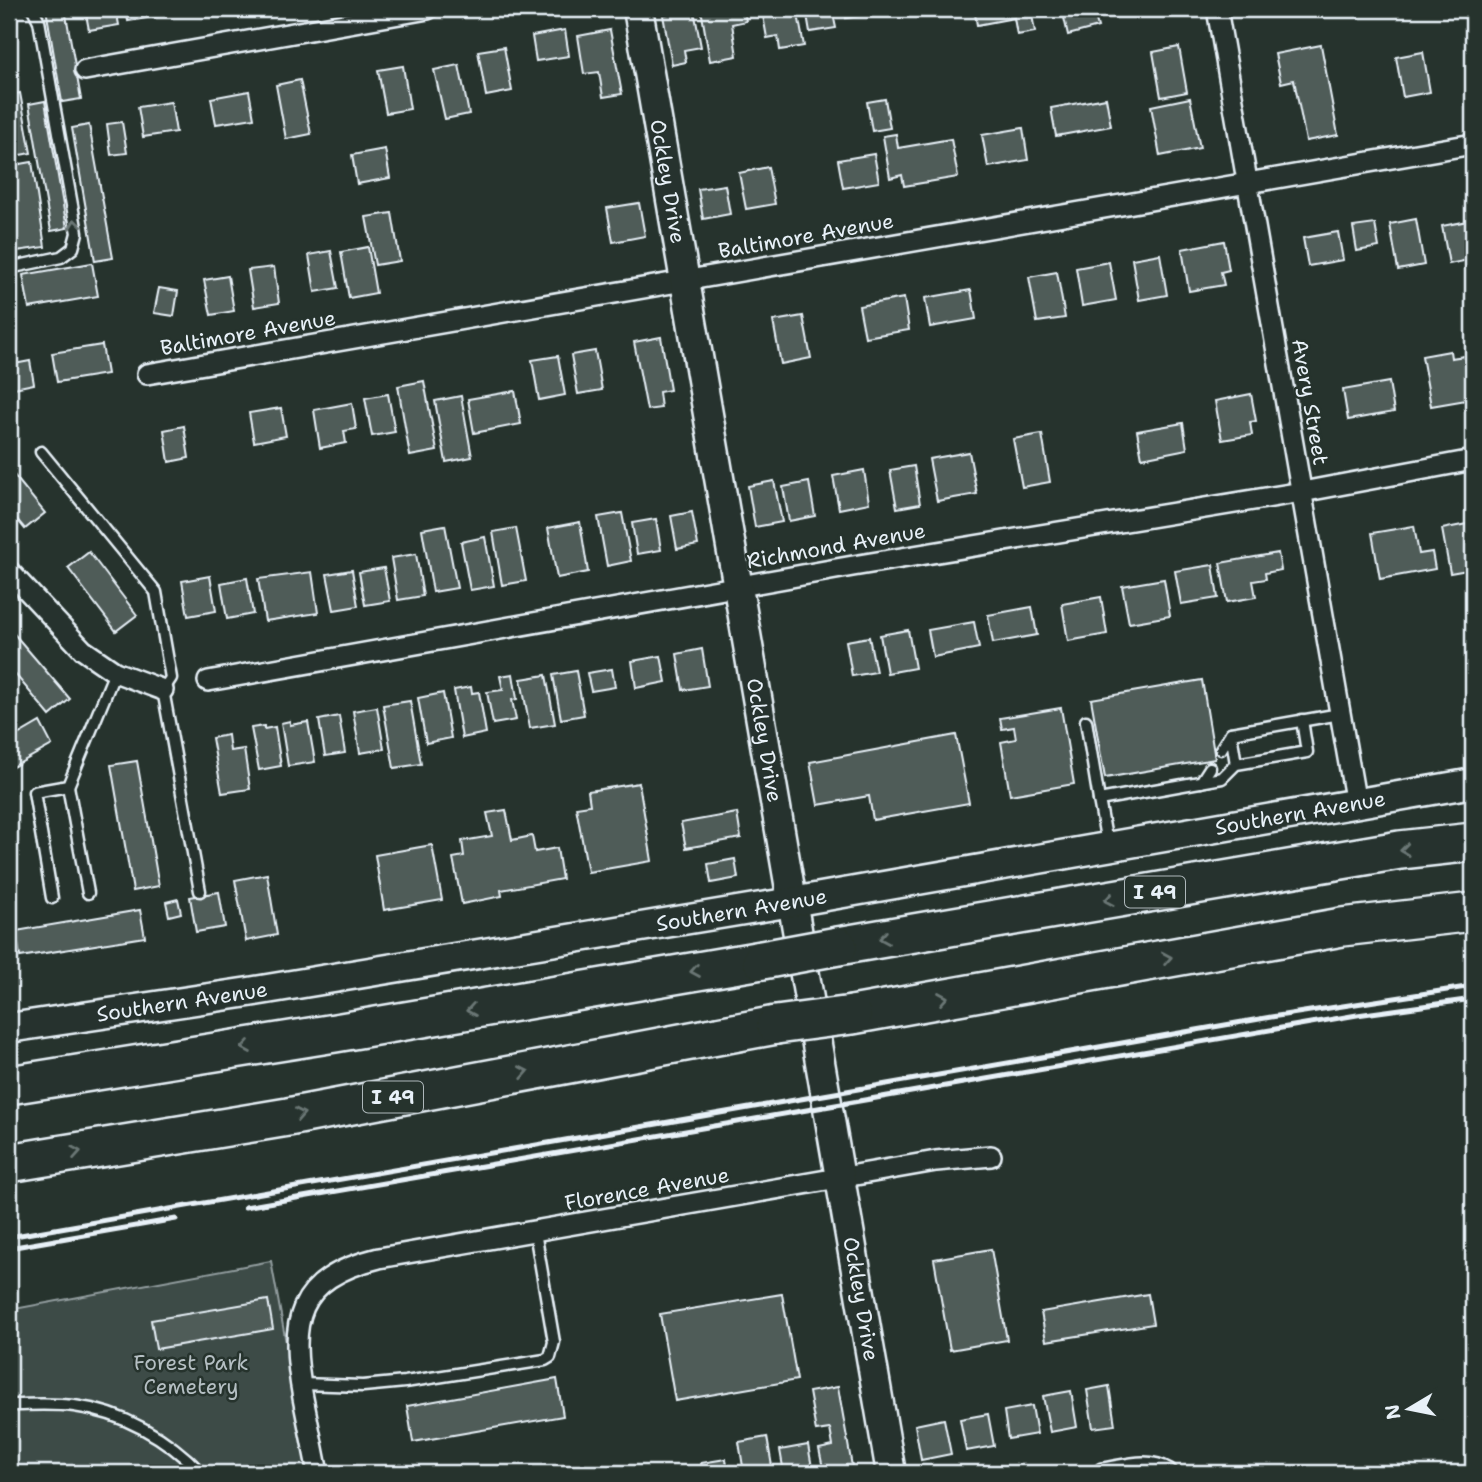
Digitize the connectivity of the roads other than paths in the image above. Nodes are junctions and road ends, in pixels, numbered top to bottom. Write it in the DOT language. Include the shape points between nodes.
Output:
graph roads {
  1 [pos="33,9"];
  2 [pos="428,9"];
  3 [pos="638,9"];
  4 [pos="1217,9"];
  5 [pos="85,70"];
  6 [pos="1473,144"];
  7 [pos="1248,183"];
  8 [pos="9,268"];
  9 [pos="685,281"];
  10 [pos="147,374"];
  11 [pos="41,452"];
  12 [pos="1473,460"];
  13 [pos="1302,492"];
  14 [pos="9,571"];
  15 [pos="738,586"];
  16 [pos="116,672"];
  17 [pos="208,681"];
  18 [pos="163,690"];
  19 [pos="1340,713"];
  20 [pos="1302,719"];
  21 [pos="1086,721"];
  22 [pos="1231,733"];
  23 [pos="1222,749"];
  24 [pos="1236,764"];
  25 [pos="1210,768"];
  26 [pos="1201,782"];
  27 [pos="1473,783"];
  28 [pos="68,786"];
  29 [pos="1099,800"];
  30 [pos="1356,804"];
  31 [pos="1473,842"];
  32 [pos="1108,847"];
  33 [pos="200,891"];
  34 [pos="88,893"];
  35 [pos="52,898"];
  36 [pos="792,902"];
  37 [pos="1473,912"];
  38 [pos="9,1028"];
  39 [pos="9,1085"];
  40 [pos="992,1156"];
  41 [pos="9,1163"];
  42 [pos="839,1179"];
  43 [pos="535,1232"];
  44 [pos="301,1384"];
  45 [pos="9,1405"];
  46 [pos="201,1473"];
  47 [pos="318,1473"];
  48 [pos="891,1473"];
  49 [pos="1103,1473"];
  50 [pos="1167,1473"];
  8 -- 1 [label="lane, one-way" via="61,257 73,248 77,233 39,21"];
  2 -- 5 [label="street"];
  3 -- 9 [label="street, Ockley Drive"];
  4 -- 7 [label="street, Avery Street"];
  6 -- 7 [label="street, Baltimore Avenue"];
  7 -- 9 [label="street, Baltimore Avenue"];
  7 -- 13 [label="street, Avery Street"];
  9 -- 10 [label="street, Baltimore Avenue"];
  9 -- 15 [label="street, Ockley Drive"];
  11 -- 18 [label="lane" via="156,592 171,678"];
  12 -- 13 [label="street, Richmond Avenue"];
  13 -- 15 [label="street, Richmond Avenue"];
  13 -- 19 [label="street, Avery Street"];
  14 -- 16 [label="street" via="83,650"];
  15 -- 17 [label="street, Richmond Avenue"];
  15 -- 36 [label="street, Ockley Drive"];
  16 -- 18 [label="street"];
  16 -- 28 [label="lane"];
  18 -- 33 [label="lane"];
  19 -- 20 [label="lane"];
  19 -- 30 [label="street, Avery Street"];
  20 -- 22 [label="lane"];
  20 -- 24 [label="lane" via="1307,752"];
  21 -- 29 [label="lane"];
  22 -- 23 [label="lane"];
  22 -- 24 [label="lane"];
  24 -- 26 [label="lane" via="1222,778"];
  25 -- 26 [label="lane"];
  26 -- 29 [label="lane"];
  27 -- 30 [label="street, Southern Avenue"];
  28 -- 34 [label="lane"];
  28 -- 35 [label="lane" via="34,792"];
  29 -- 32 [label="lane"];
  30 -- 32 [label="street, Southern Avenue"];
  31 -- 39 [label="highway, I 49, one-way, bridge" via="1371,855"];
  32 -- 36 [label="street, Southern Avenue"];
  36 -- 38 [label="street, Southern Avenue"];
  36 -- 42 [label="street, Ockley Drive"];
  41 -- 37 [label="highway, I 49, one-way, bridge" via="1342,927"];
  40 -- 42 [label="street, Florence Avenue"];
  42 -- 43 [label="street, Florence Avenue"];
  42 -- 48 [label="street, Ockley Drive"];
  43 -- 44 [label="street, Florence Avenue" via="363,1262 337,1272 318,1287 303,1310 296,1336"];
  43 -- 44 [label="lane" via="554,1342 550,1357 405,1382"];
  44 -- 47 [label="street"];
  45 -- 46 [label="lane" via="72,1406 104,1413 154,1435"];
  49 -- 50 [label="street" via="1143,1467"];
}
